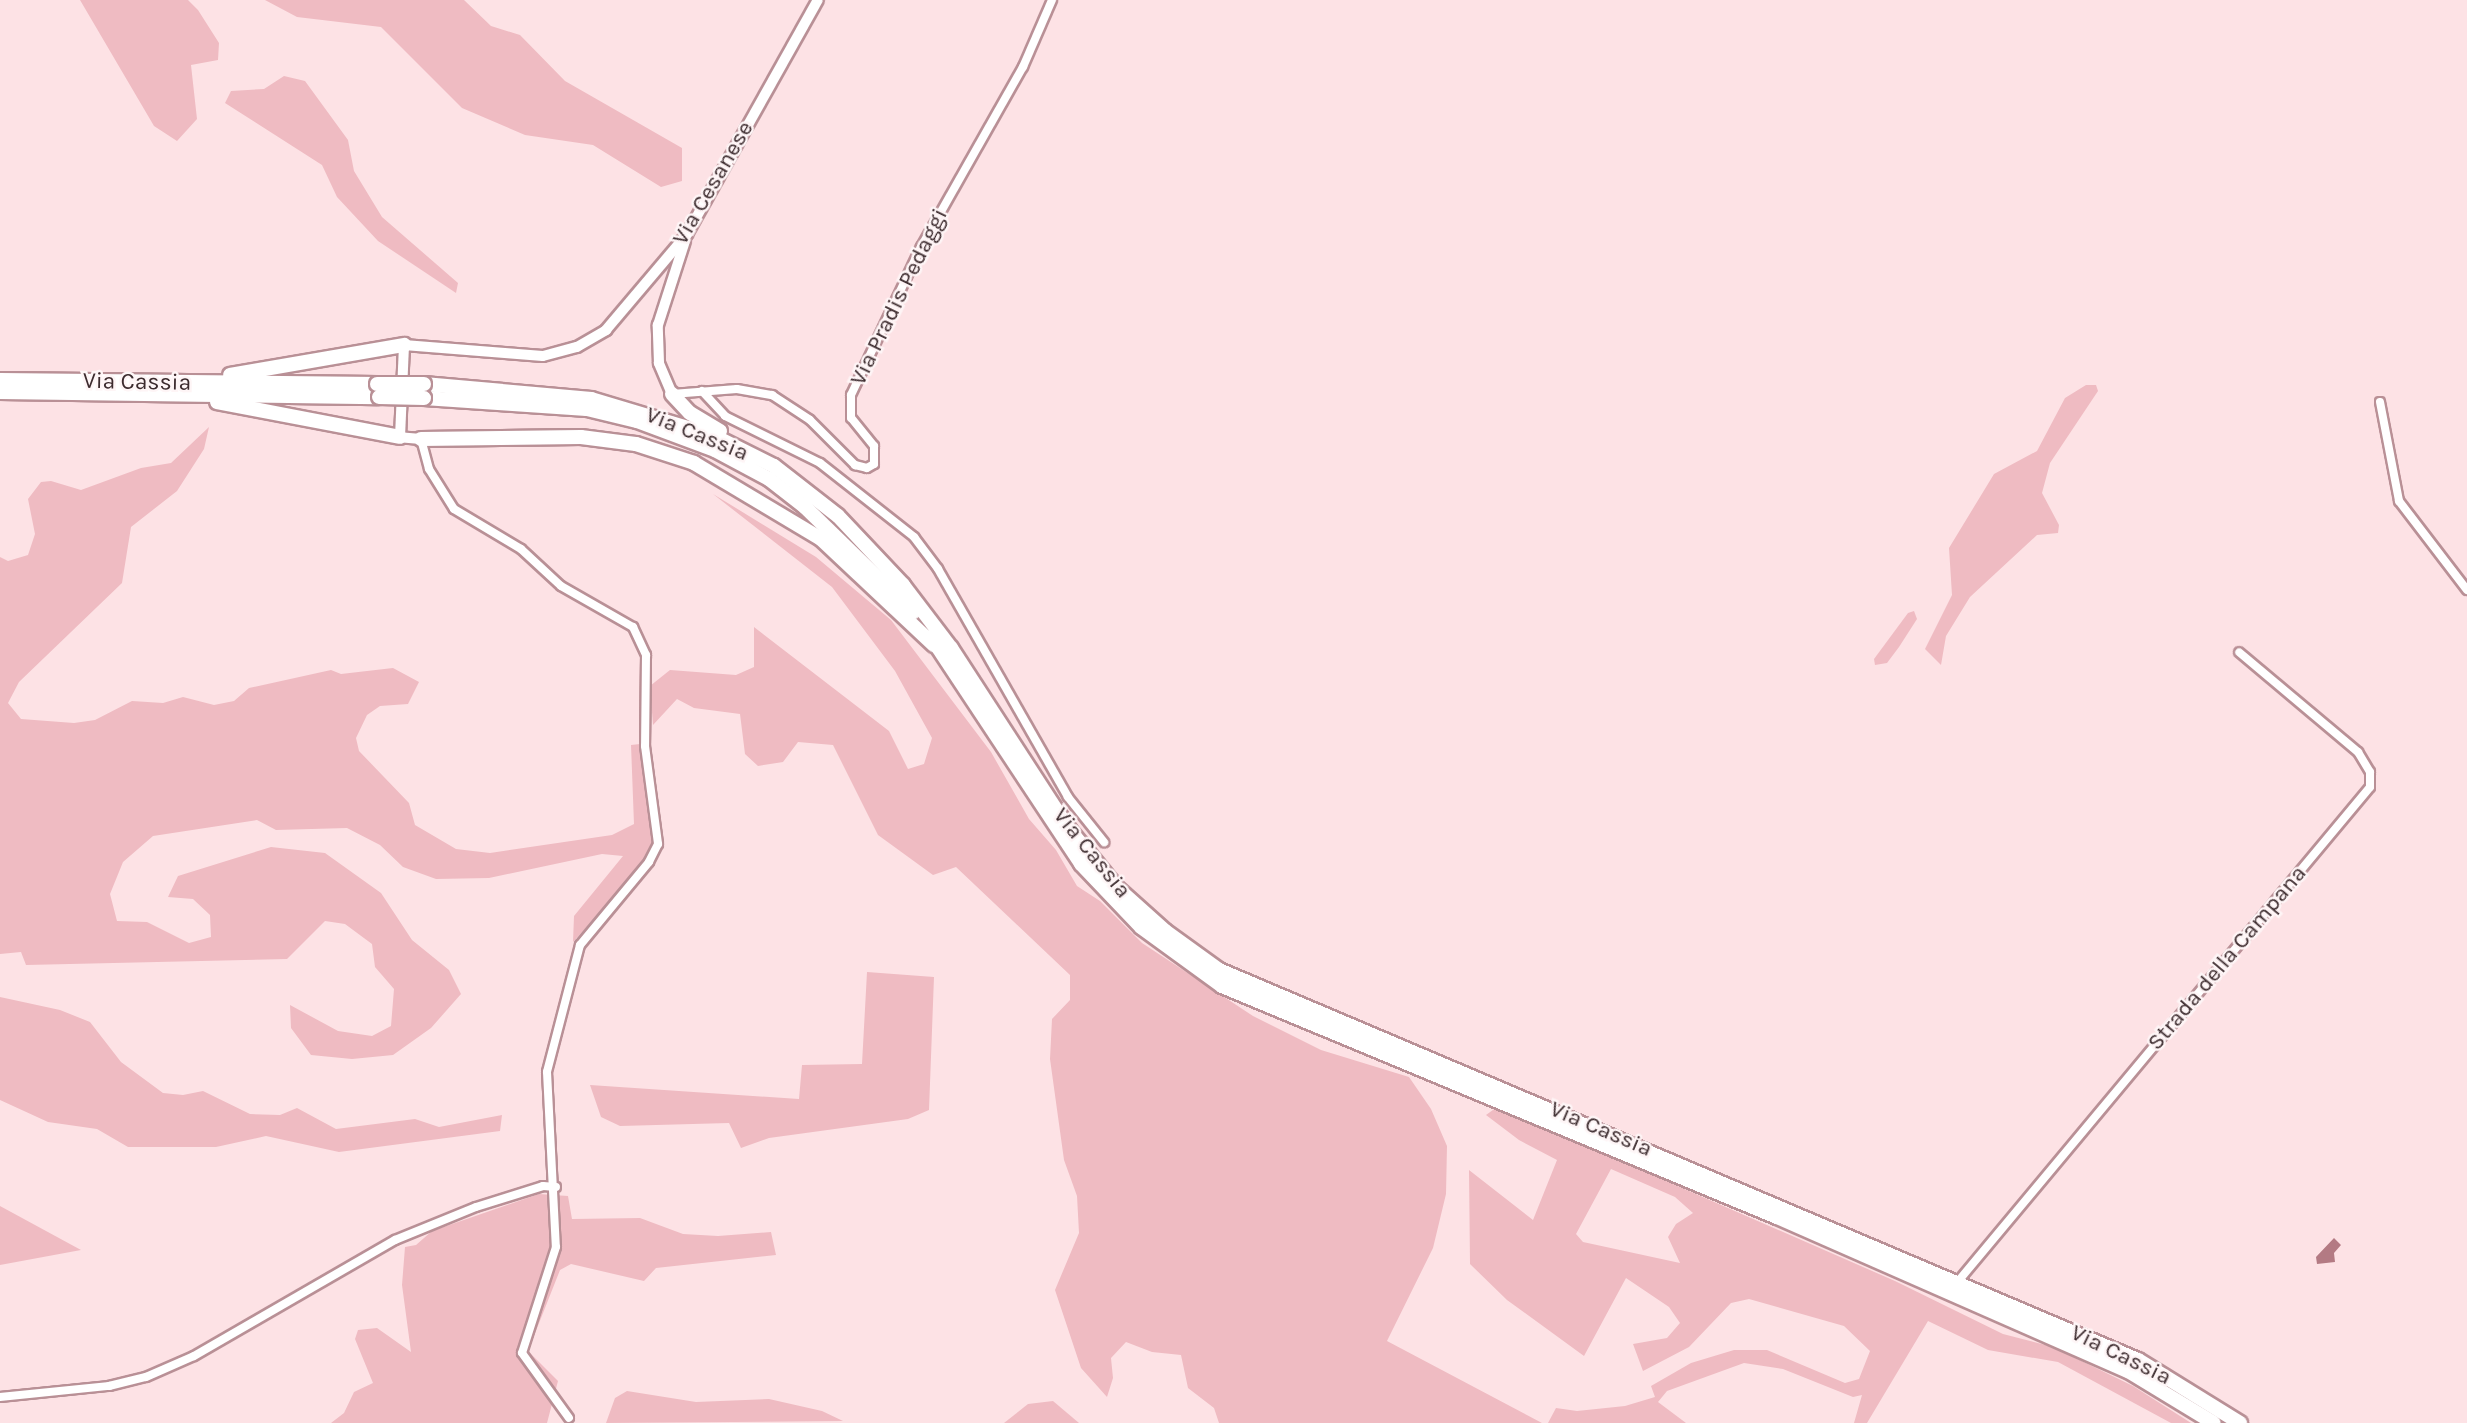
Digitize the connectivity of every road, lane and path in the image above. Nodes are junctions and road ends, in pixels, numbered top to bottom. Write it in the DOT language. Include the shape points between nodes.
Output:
graph roads {
  1 [pos="818,0"];
  2 [pos="1052,0"];
  3 [pos="687,234"];
  4 [pos="404,345"];
  5 [pos="0,380"];
  6 [pos="147,383"];
  7 [pos="378,390"];
  8 [pos="424,391"];
  9 [pos="702,391"];
  10 [pos="0,393"];
  11 [pos="177,394"];
  12 [pos="672,394"];
  13 [pos="2380,402"];
  14 [pos="400,437"];
  15 [pos="421,439"];
  16 [pos="774,466"];
  17 [pos="2467,590"];
  18 [pos="941,652"];
  19 [pos="2239,652"];
  20 [pos="1104,842"];
  21 [pos="556,1187"];
  22 [pos="1870,1244"];
  23 [pos="1960,1279"];
  24 [pos="2014,1306"];
  25 [pos="0,1397"];
  26 [pos="569,1418"];
  27 [pos="2214,1423"];
  28 [pos="2240,1423"];
  1 -- 3 [label="street, Via Cesanese"];
  2 -- 9 [label="street, Via Pradis Pedaggi" via="1024,67 921,247 853,390 851,418 874,446 874,464 867,468 855,465 810,420 777,397 745,390"];
  3 -- 4 [label="street, Via Cesanese" via="622,315 577,347 530,356"];
  3 -- 12 [label="street" via="658,325 659,363"];
  4 -- 6 [label="highway" via="241,375 190,375"];
  4 -- 14 [label="street"];
  5 -- 6 [label="highway, Via Cassia"];
  6 -- 7 [label="highway, Via Cassia"];
  7 -- 8 [label="highway, Via Cassia, bridge"];
  7 -- 11 [label="highway, Via Cassia"];
  8 -- 16 [label="highway, Via Cassia" via="591,399 714,436"];
  8 -- 18 [label="highway, Via Cassia" via="587,409 637,421 715,450 769,479 832,529 895,592"];
  9 -- 12 [label="street, Via Pradis Pedaggi"];
  9 -- 20 [label="street" via="725,416 820,463 914,537 938,569 1068,797"];
  10 -- 11 [label="highway, Via Cassia"];
  11 -- 14 [label="highway"];
  12 -- 16 [label="highway" via="694,416"];
  13 -- 17 [label="street" via="2399,501"];
  14 -- 15 [label="street"];
  15 -- 18 [label="highway" via="581,437 636,444 694,463 821,539"];
  15 -- 21 [label="street" via="429,470 454,509 521,549 561,586 633,627 646,650 645,746 659,840 649,862 588,931 574,958 547,1072"];
  16 -- 22 [label="highway, Via Cassia" via="838,516 889,568 951,648 1090,857 1133,904 1219,970"];
  18 -- 27 [label="highway, Via Cassia" via="1081,864 1141,927 1222,986 1777,1217 2115,1365"];
  19 -- 23 [label="street, Strada della Campana" via="2355,748 2369,769 2370,787"];
  21 -- 25 [label="street" via="543,1186 476,1207 402,1236 194,1356 146,1377 109,1386"];
  21 -- 26 [label="street" via="555,1256 522,1353"];
  22 -- 23 [label="street"];
  22 -- 24 [label="highway, Via Cassia"];
  23 -- 24 [label="street"];
  24 -- 28 [label="highway, Via Cassia" via="2138,1360"];
}
